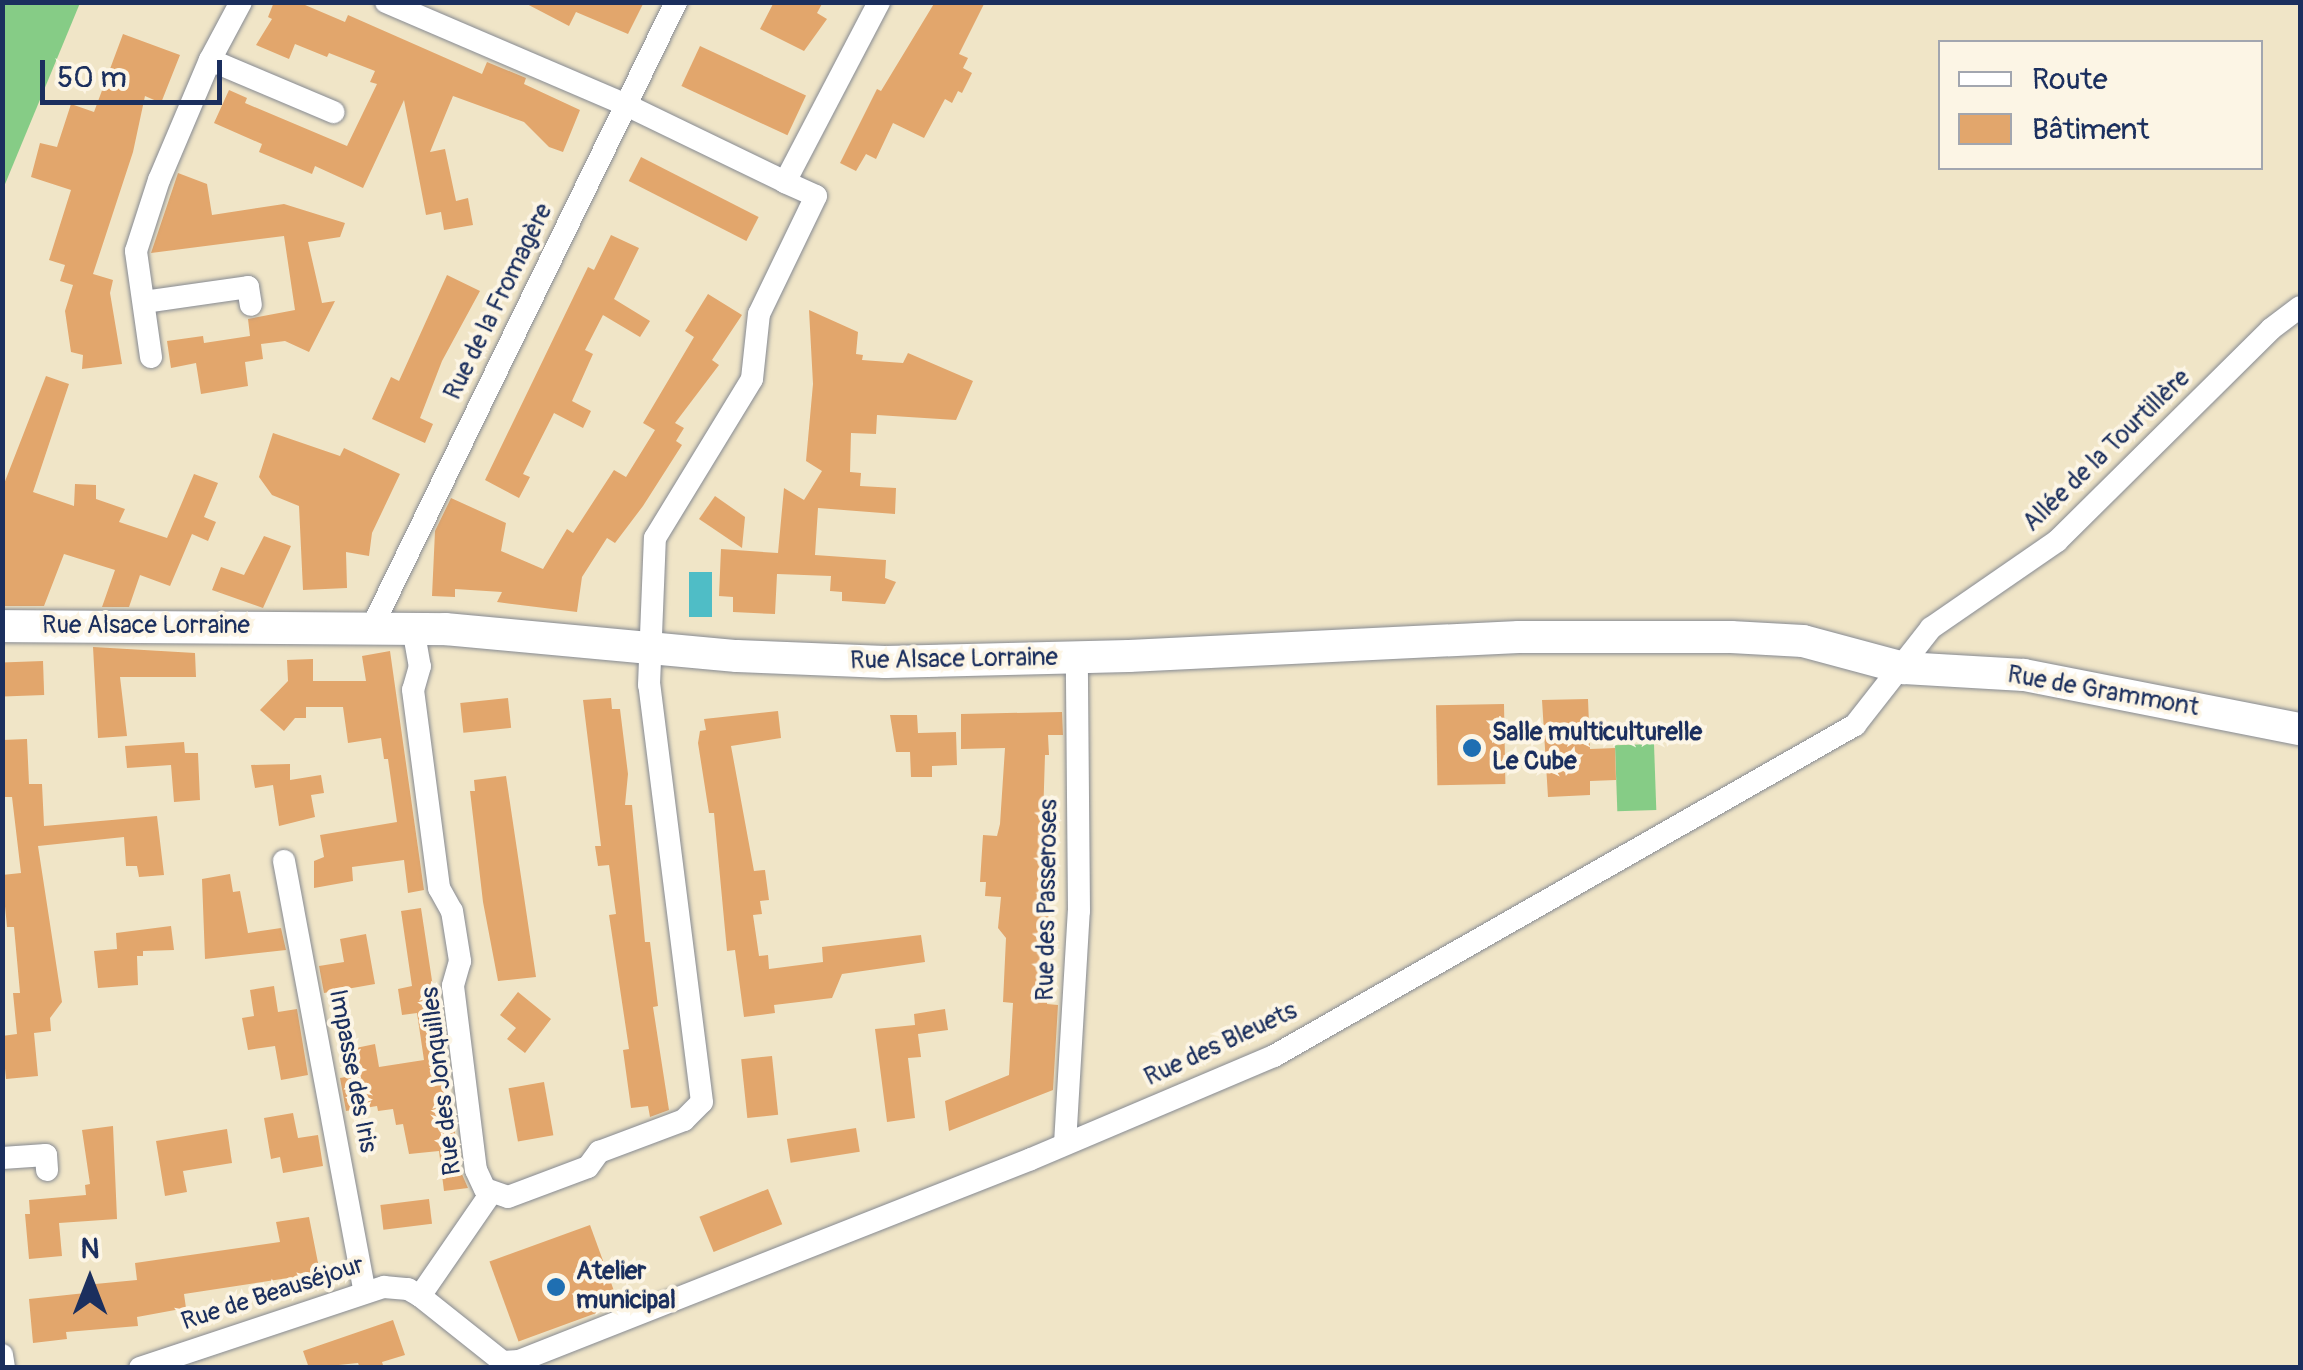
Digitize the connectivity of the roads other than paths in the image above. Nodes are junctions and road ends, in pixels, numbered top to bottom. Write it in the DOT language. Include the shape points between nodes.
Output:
graph roads {
  1 [pos="240,2"];
  2 [pos="386,2"];
  3 [pos="676,2"];
  4 [pos="879,2"];
  5 [pos="210,60"];
  6 [pos="624,104"];
  7 [pos="333,112"];
  8 [pos="785,182"];
  9 [pos="144,302"];
  10 [pos="251,306"];
  11 [pos="2300,307"];
  12 [pos="151,357"];
  13 [pos="2,626"];
  14 [pos="372,627"];
  15 [pos="412,628"];
  16 [pos="650,647"];
  17 [pos="1077,658"];
  18 [pos="1904,668"];
  19 [pos="2300,728"];
  20 [pos="284,861"];
  21 [pos="1065,1144"];
  22 [pos="2,1158"];
  23 [pos="47,1170"];
  24 [pos="490,1194"];
  25 [pos="365,1292"];
  26 [pos="420,1296"];
  27 [pos="2,1355"];
  28 [pos="502,1365"];
  29 [pos="4,1368"];
  30 [pos="140,1368"];
  1 -- 5 [label="street"];
  2 -- 6 [label="street"];
  3 -- 6 [label="street, Rue de la Fromagère"];
  4 -- 8 [label="street"];
  5 -- 7 [label="street"];
  5 -- 9 [label="street" via="136,251"];
  6 -- 8 [label="street"];
  6 -- 14 [label="street, Rue de la Fromagère"];
  8 -- 16 [label="street" via="816,196 760,314 752,378 655,538"];
  9 -- 10 [label="street" via="248,288"];
  9 -- 12 [label="street"];
  11 -- 18 [label="street, Allée de la Tourtillère" via="2057,542 1931,628"];
  13 -- 14 [label="street, Rue Alsace Lorraine"];
  14 -- 15 [label="street, Rue Alsace Lorraine"];
  15 -- 16 [label="street, Rue Alsace Lorraine"];
  15 -- 24 [label="street, Rue des Jonquilles" via="420,666 413,690 439,888 452,910 460,961 453,986 476,1170"];
  16 -- 17 [label="street, Rue Alsace Lorraine" via="885,662"];
  16 -- 24 [label="street, Rue des Jonquilles" via="649,685 702,1102 684,1120 599,1152 588,1166 508,1197"];
  17 -- 18 [label="street, Rue Alsace Lorraine" via="1647,635 1803,642"];
  17 -- 21 [label="street, Rue des Passeroses" via="1079,911"];
  18 -- 19 [label="street, Rue de Grammont" via="2024,675"];
  18 -- 21 [label="street, Rue des Bleuets" via="1856,725 1274,1056"];
  20 -- 25 [label="street, Impasse des Iris"];
  21 -- 28 [label="street, Rue des Bleuets"];
  22 -- 23 [label="street" via="46,1155"];
  24 -- 26 [label="street"];
  25 -- 26 [label="street, Rue de Beauséjour" via="396,1286"];
  25 -- 30 [label="street, Rue de Beauséjour"];
  26 -- 28 [label="street"];
  27 -- 29 [label="street"];
}
